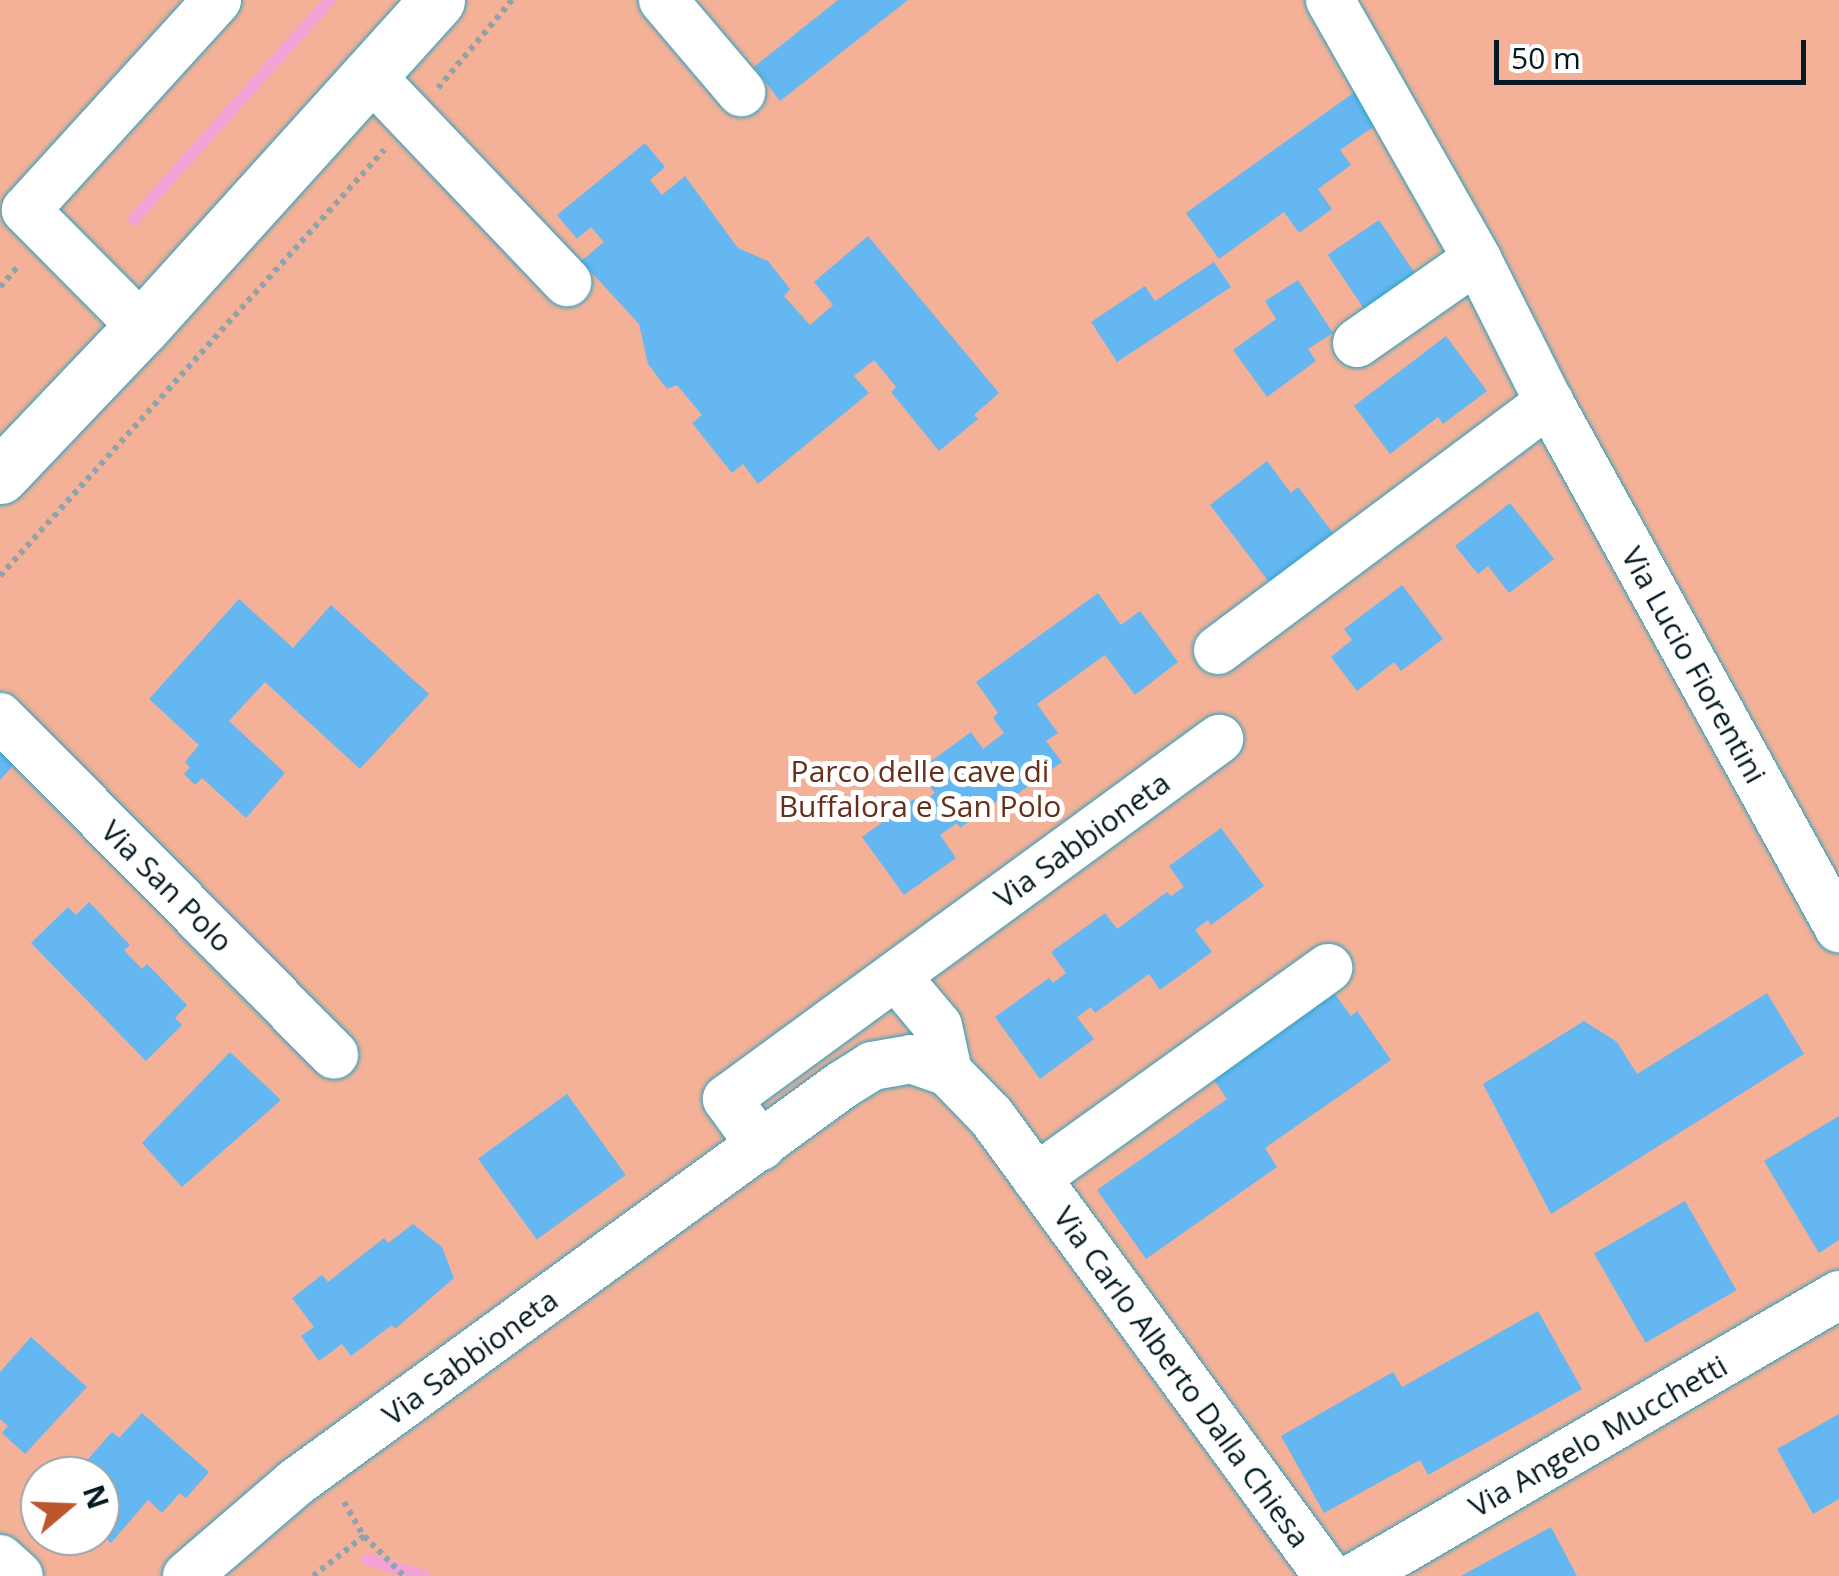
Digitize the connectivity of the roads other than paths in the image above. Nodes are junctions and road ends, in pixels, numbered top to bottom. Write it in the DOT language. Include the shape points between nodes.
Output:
graph roads {
  1 [pos="218,0"];
  2 [pos="437,0"];
  3 [pos="663,0"];
  4 [pos="1330,0"];
  5 [pos="368,74"];
  6 [pos="741,92"];
  7 [pos="1476,259"];
  8 [pos="567,282"];
  9 [pos="142,327"];
  10 [pos="1357,343"];
  11 [pos="1549,402"];
  12 [pos="0,476"];
  13 [pos="1218,650"];
  14 [pos="0,717"];
  15 [pos="1219,740"];
  16 [pos="1839,928"];
  17 [pos="1328,968"];
  18 [pos="896,976"];
  19 [pos="334,1055"];
  20 [pos="948,1072"];
  21 [pos="761,1146"];
  22 [pos="1036,1178"];
  23 [pos="1839,1296"];
  24 [pos="0,1559"];
  25 [pos="19,1576"];
  26 [pos="187,1576"];
  27 [pos="1328,1576"];
  28 [pos="1357,1576"];
  1 -- 9 [label="street" via="26,210"];
  2 -- 5 [label="main road"];
  3 -- 6 [label="street"];
  4 -- 7 [label="street, Via Lucio Fiorentini"];
  5 -- 8 [label="street"];
  5 -- 9 [label="main road"];
  7 -- 10 [label="street"];
  7 -- 11 [label="street, Via Lucio Fiorentini"];
  9 -- 12 [label="main road"];
  11 -- 13 [label="street"];
  11 -- 16 [label="street, Via Lucio Fiorentini"];
  14 -- 19 [label="street, Via San Polo"];
  15 -- 18 [label="street, Via Sabbioneta"];
  17 -- 22 [label="street, Via Carlo Alberto Dalla Chiesa"];
  18 -- 20 [label="street" via="938,1026"];
  18 -- 21 [label="street, Via Sabbioneta" via="727,1099"];
  20 -- 21 [label="street, Via Sabbioneta" via="911,1059 872,1066"];
  20 -- 22 [label="street, Via Carlo Alberto Dalla Chiesa"];
  21 -- 26 [label="street, Via Sabbioneta" via="311,1472"];
  22 -- 27 [label="street, Via Carlo Alberto Dalla Chiesa"];
  23 -- 28 [label="street, Via Angelo Mucchetti"];
  24 -- 25 [label="street"];
}
